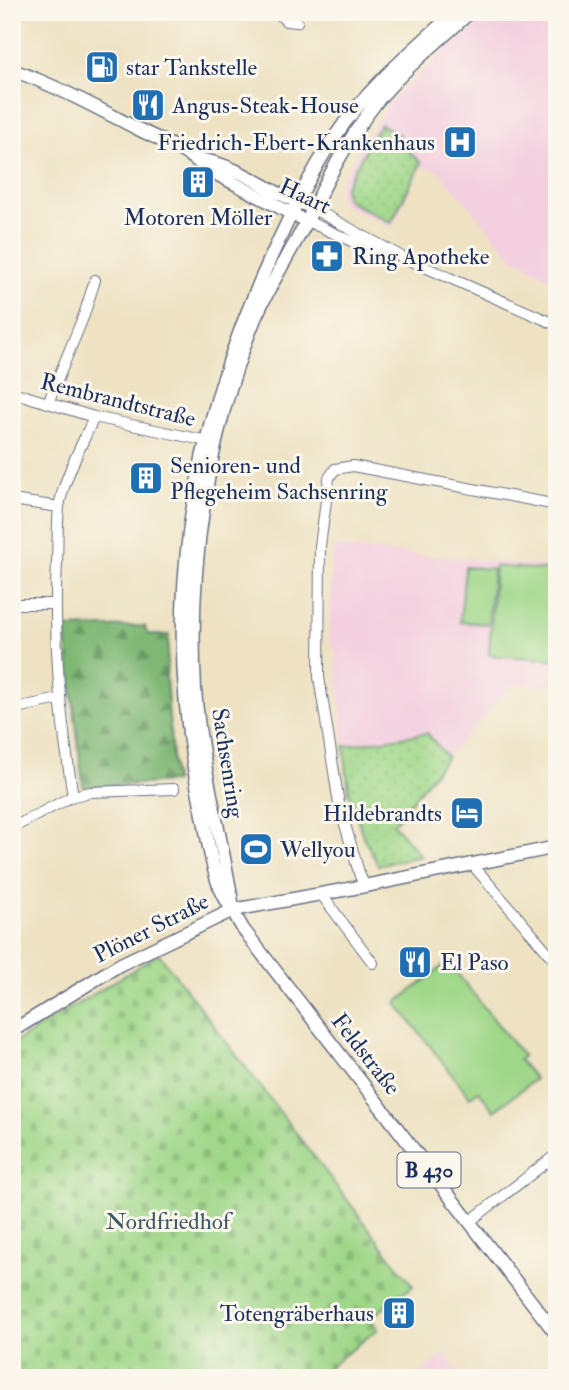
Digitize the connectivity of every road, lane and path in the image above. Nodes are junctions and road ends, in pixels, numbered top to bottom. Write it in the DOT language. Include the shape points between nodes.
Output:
graph roads {
  1 [pos="277,12"];
  2 [pos="455,12"];
  3 [pos="470,12"];
  4 [pos="297,22"];
  5 [pos="12,70"];
  6 [pos="196,159"];
  7 [pos="310,179"];
  8 [pos="260,181"];
  9 [pos="298,201"];
  10 [pos="292,214"];
  11 [pos="309,215"];
  12 [pos="95,281"];
  13 [pos="557,325"];
  14 [pos="12,392"];
  15 [pos="48,403"];
  16 [pos="94,418"];
  17 [pos="210,442"];
  18 [pos="12,500"];
  19 [pos="557,505"];
  20 [pos="60,507"];
  21 [pos="12,604"];
  22 [pos="55,604"];
  23 [pos="59,699"];
  24 [pos="12,709"];
  25 [pos="174,789"];
  26 [pos="73,796"];
  27 [pos="12,828"];
  28 [pos="557,847"];
  29 [pos="471,863"];
  30 [pos="365,886"];
  31 [pos="321,894"];
  32 [pos="233,910"];
  33 [pos="373,963"];
  34 [pos="557,963"];
  35 [pos="12,1031"];
  36 [pos="557,1154"];
  37 [pos="469,1222"];
  38 [pos="557,1335"];
  1 -- 4 [label="street"];
  2 -- 7 [label="main road, Sachsenring" via="366,96"];
  3 -- 11 [label="main road, Sachsenring" via="376,103"];
  5 -- 6 [label="main road, Haart" via="42,80"];
  6 -- 8 [label="main road, Haart"];
  6 -- 10 [label="main road, Haart"];
  7 -- 8 [label="main road" via="291,187"];
  7 -- 9 [label="main road, Sachsenring"];
  8 -- 9 [label="main road, Haart"];
  9 -- 10 [label="main road, Sachsenring"];
  9 -- 11 [label="main road, Haart"];
  10 -- 11 [label="main road, Haart"];
  10 -- 17 [label="main road, Sachsenring" via="236,340"];
  11 -- 13 [label="street, Haart"];
  11 -- 17 [label="main road, Sachsenring" via="255,319"];
  12 -- 15 [label="street"];
  14 -- 15 [label="street, Rembrandtstraße"];
  15 -- 16 [label="street, Rembrandtstraße"];
  16 -- 17 [label="street, Rembrandtstraße"];
  16 -- 20 [label="street"];
  17 -- 32 [label="main road, Sachsenring" via="199,535 194,663 203,760"];
  18 -- 20 [label="street"];
  19 -- 30 [label="street" via="353,466 335,469 329,478 320,546 319,677 339,804"];
  20 -- 22 [label="street"];
  21 -- 22 [label="street"];
  22 -- 23 [label="street"];
  23 -- 24 [label="street"];
  23 -- 26 [label="street"];
  25 -- 26 [label="street"];
  26 -- 27 [label="street"];
  28 -- 29 [label="main road, Plöner Straße"];
  29 -- 30 [label="main road, Plöner Straße"];
  29 -- 34 [label="street"];
  30 -- 31 [label="main road, Plöner Straße"];
  31 -- 32 [label="main road, Plöner Straße"];
  31 -- 33 [label="street"];
  32 -- 35 [label="main road, Plöner Straße" via="119,965"];
  32 -- 37 [label="main road, Feldstraße / B 430" via="248,937"];
  36 -- 37 [label="street"];
  37 -- 38 [label="main road, Feldstraße / B 430"];
}
